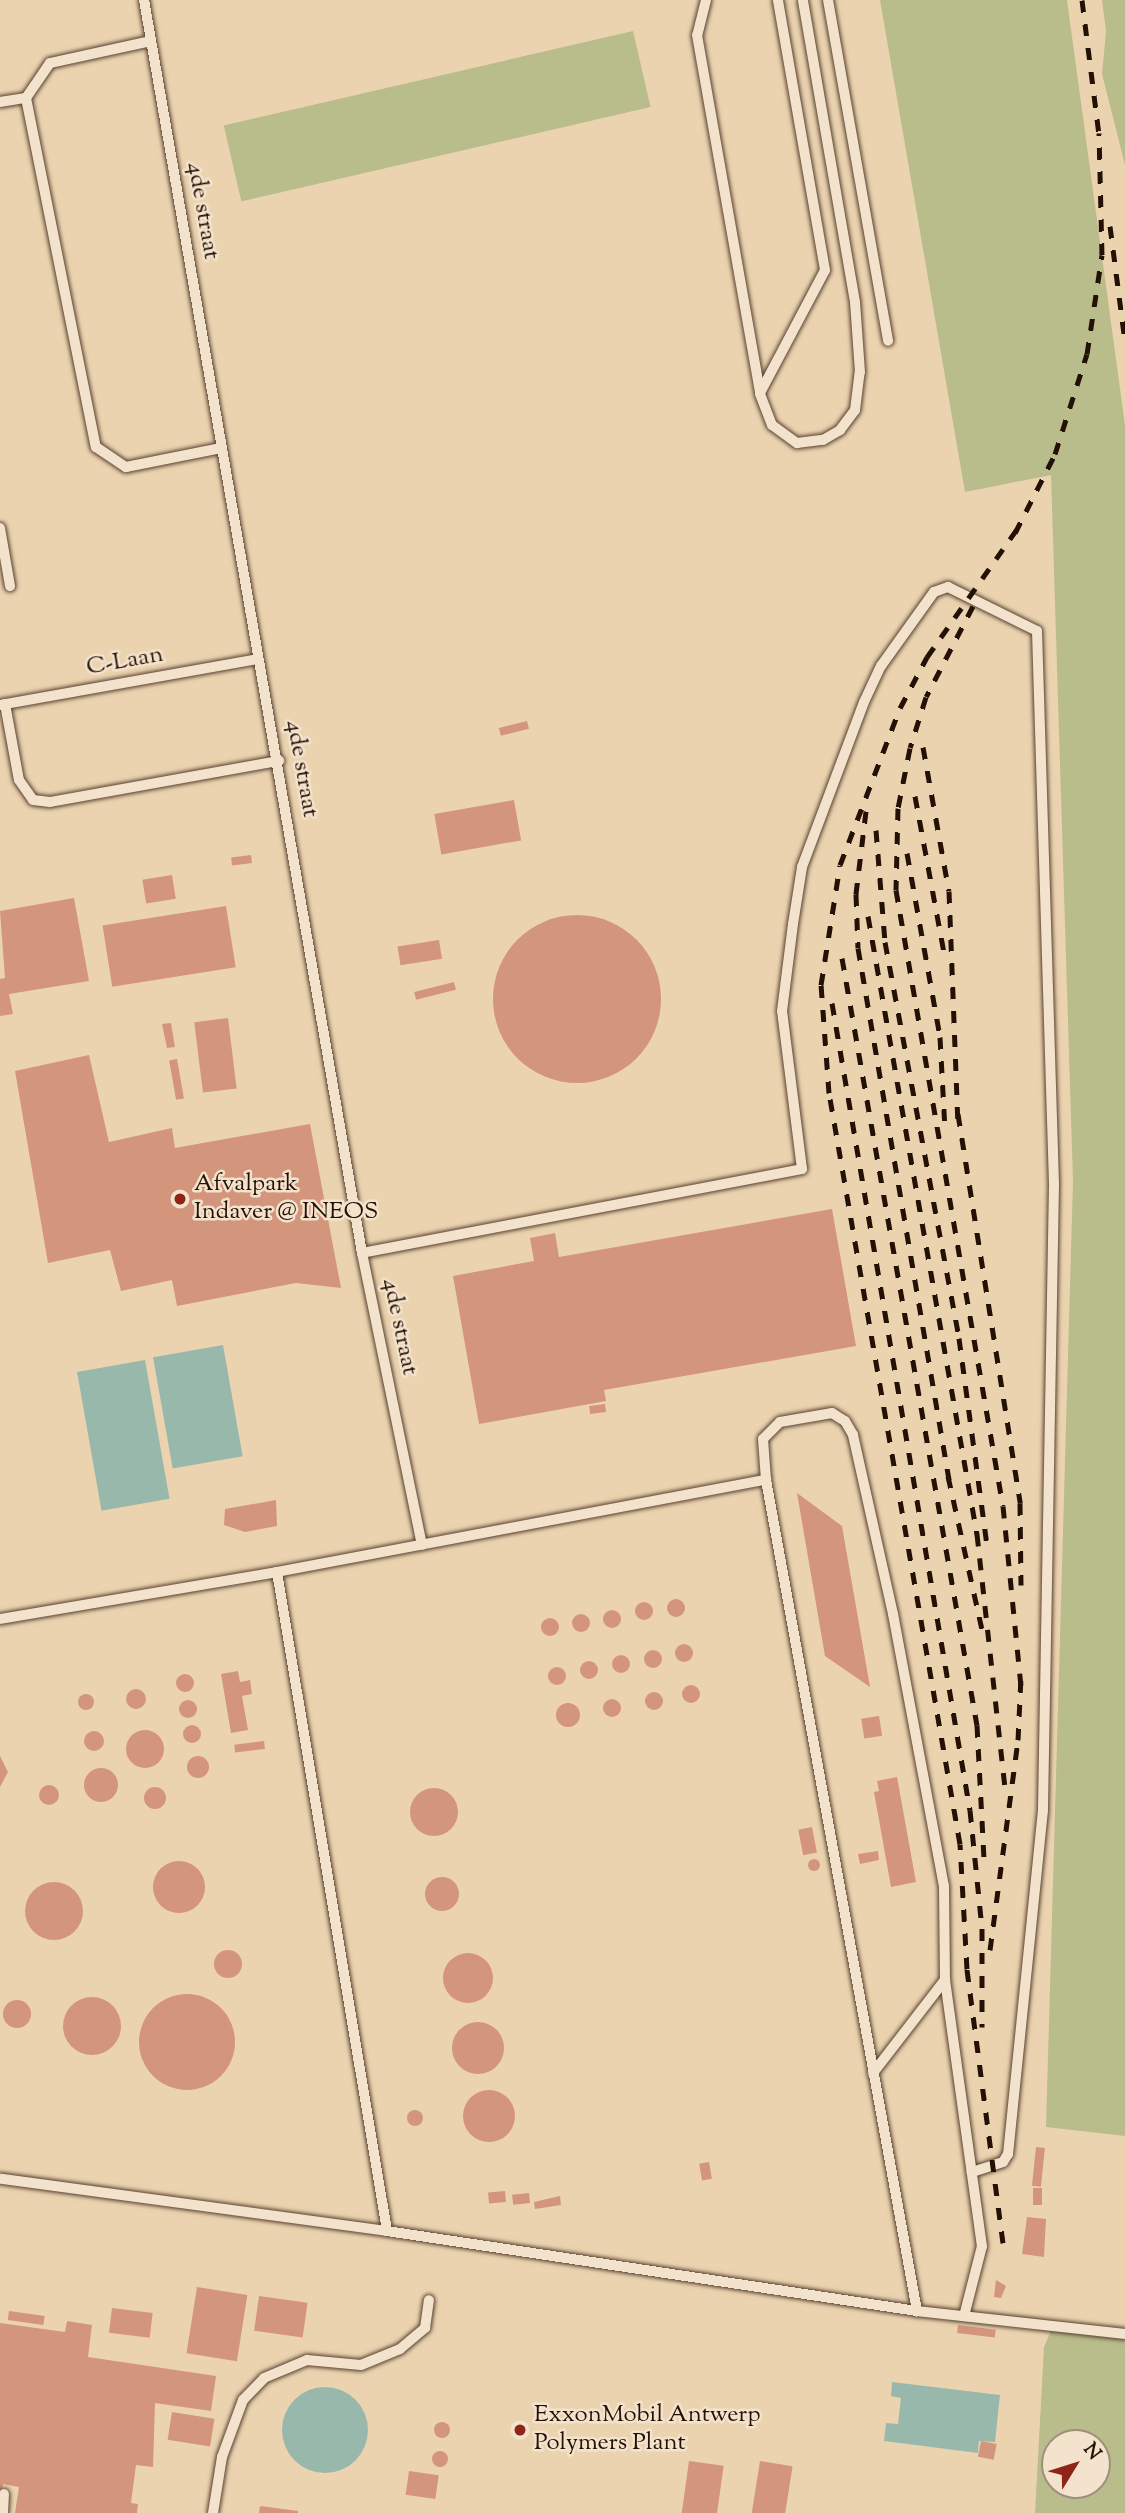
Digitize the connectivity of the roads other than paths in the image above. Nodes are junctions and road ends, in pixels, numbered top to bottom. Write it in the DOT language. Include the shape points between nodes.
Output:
graph roads {
  1 [pos="144,0"];
  2 [pos="706,0"];
  3 [pos="778,0"];
  4 [pos="803,0"];
  5 [pos="828,0"];
  6 [pos="151,41"];
  7 [pos="26,98"];
  8 [pos="0,102"];
  9 [pos="888,341"];
  10 [pos="760,394"];
  11 [pos="221,448"];
  12 [pos="0,528"];
  13 [pos="10,586"];
  14 [pos="258,659"];
  15 [pos="3,705"];
  16 [pos="279,761"];
  17 [pos="362,1253"];
  18 [pos="766,1480"];
  19 [pos="422,1545"];
  20 [pos="277,1572"];
  21 [pos="0,1619"];
  22 [pos="945,1980"];
  23 [pos="873,2073"];
  24 [pos="972,2172"];
  25 [pos="0,2179"];
  26 [pos="387,2231"];
  27 [pos="429,2301"];
  28 [pos="917,2311"];
  29 [pos="964,2316"];
  30 [pos="1125,2334"];
  31 [pos="4,2494"];
  32 [pos="3,2513"];
  33 [pos="213,2513"];
  1 -- 6 [label="lane, 4de straat"];
  2 -- 10 [label="lane" via="697,35"];
  3 -- 10 [label="lane" via="825,271"];
  4 -- 10 [label="lane" via="855,302 860,372 855,410 840,430 823,440 797,443 772,425"];
  5 -- 9 [label="lane"];
  6 -- 7 [label="lane" via="50,63"];
  6 -- 11 [label="lane, 4de straat"];
  7 -- 8 [label="lane"];
  7 -- 11 [label="lane" via="96,447 126,467"];
  11 -- 14 [label="lane, 4de straat"];
  12 -- 13 [label="lane"];
  14 -- 15 [label="lane, C-Laan"];
  14 -- 16 [label="lane, 4de straat"];
  15 -- 16 [label="lane" via="19,780 33,800 50,803"];
  16 -- 17 [label="lane, 4de straat"];
  17 -- 19 [label="lane, 4de straat"];
  17 -- 24 [label="lane" via="802,1169 782,1011 793,924 802,867 864,702 915,612 934,592 948,587 1037,631 1054,1184 1043,1810 1008,2154 1003,2162"];
  18 -- 19 [label="lane"];
  18 -- 22 [label="lane" via="763,1439 779,1422 832,1413 845,1421 853,1434 893,1614 944,1886"];
  18 -- 23 [label="lane"];
  19 -- 20 [label="lane"];
  20 -- 21 [label="lane"];
  20 -- 26 [label="lane"];
  22 -- 23 [label="lane"];
  22 -- 24 [label="lane"];
  23 -- 28 [label="lane"];
  24 -- 29 [label="lane" via="982,2246"];
  25 -- 26 [label="lane"];
  26 -- 28 [label="lane"];
  27 -- 33 [label="lane" via="425,2328 400,2349 361,2365 307,2360 264,2378 243,2400 222,2457"];
  28 -- 29 [label="lane"];
  29 -- 30 [label="lane"];
  31 -- 32 [label="lane"];
}
